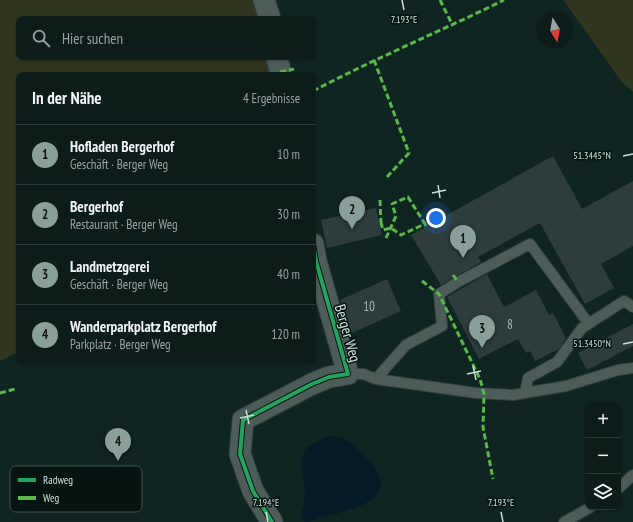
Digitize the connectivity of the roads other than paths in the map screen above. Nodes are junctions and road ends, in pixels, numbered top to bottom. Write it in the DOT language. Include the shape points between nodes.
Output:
graph roads {
  1 [pos="264,0"];
  2 [pos="269,16"];
  3 [pos="278,60"];
  4 [pos="280,72"];
  5 [pos="316,261"];
  6 [pos="633,307"];
  7 [pos="589,324"];
  8 [pos="633,368"];
  9 [pos="348,374"];
  10 [pos="376,379"];
  11 [pos="525,393"];
  12 [pos="633,474"];
  13 [pos="621,485"];
  14 [pos="586,510"];
  15 [pos="272,522"];
  16 [pos="564,522"];
  1 -- 2 [label="street"];
  3 -- 4 [label="street"];
  5 -- 9 [label="street, Berger Weg"];
  6 -- 7 [label="lane" via="624,301"];
  7 -- 10 [label="lane" via="530,244 439,294 442,326 406,345"];
  7 -- 11 [label="lane" via="582,328 557,362 528,378"];
  8 -- 11 [label="lane, Berger Weg" via="566,386"];
  9 -- 10 [label="lane, Berger Weg" via="363,374"];
  9 -- 15 [label="street, Berger Weg" via="329,377 312,384 243,420 240,454 253,491"];
  10 -- 11 [label="lane, Berger Weg" via="476,393"];
  12 -- 13 [label="lane"];
  14 -- 16 [label="lane"];
}
